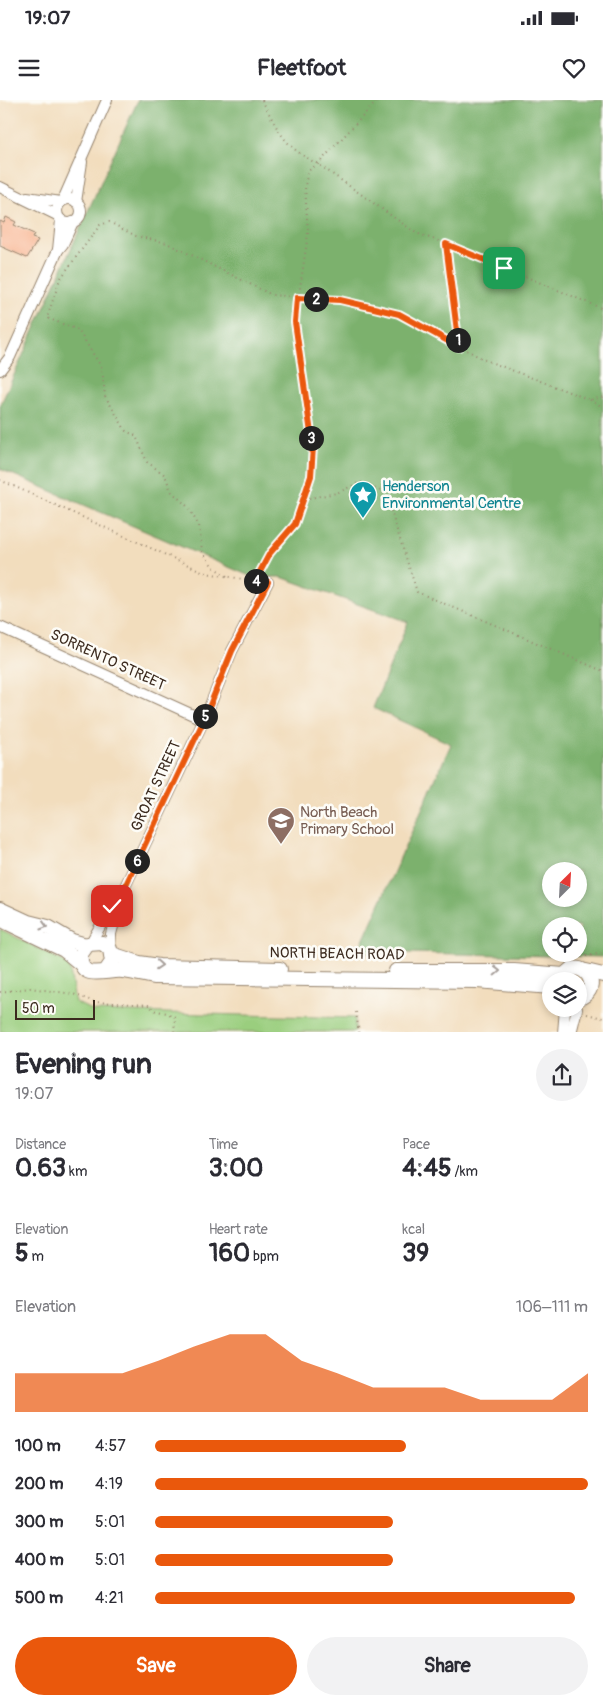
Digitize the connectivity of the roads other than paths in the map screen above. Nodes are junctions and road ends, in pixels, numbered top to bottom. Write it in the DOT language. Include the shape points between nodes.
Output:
graph roads {
  1 [pos="107,100"];
  2 [pos="81,159"];
  3 [pos="0,187"];
  4 [pos="21,196"];
  5 [pos="62,201"];
  6 [pos="76,202"];
  7 [pos="59,218"];
  8 [pos="73,222"];
  9 [pos="58,250"];
  10 [pos="0,370"];
  11 [pos="268,582"];
  12 [pos="0,627"];
  13 [pos="204,720"];
  14 [pos="122,893"];
  15 [pos="0,909"];
  16 [pos="0,920"];
  17 [pos="89,944"];
  18 [pos="111,952"];
  19 [pos="81,964"];
  20 [pos="586,971"];
  21 [pos="104,972"];
  22 [pos="570,972"];
  23 [pos="587,973"];
  24 [pos="542,975"];
  25 [pos="603,975"];
  26 [pos="542,986"];
  27 [pos="603,988"];
  28 [pos="587,989"];
  29 [pos="587,998"];
  30 [pos="564,1017"];
  31 [pos="576,1017"];
  32 [pos="563,1032"];
  33 [pos="571,1032"];
  1 -- 2 [label="street"];
  2 -- 5 [label="street"];
  2 -- 6 [label="street"];
  3 -- 4 [label="street"];
  4 -- 5 [label="street"];
  4 -- 7 [label="street"];
  5 -- 6 [label="street" via="70,199"];
  5 -- 7 [label="street" via="58,206"];
  6 -- 8 [label="street" via="80,213"];
  7 -- 8 [label="street"];
  7 -- 9 [label="street"];
  8 -- 9 [label="street"];
  9 -- 10 [label="street" via="10,357"];
  11 -- 13 [label="street, GROAT STREET" via="232,651"];
  12 -- 13 [label="street, SORRENTO STREET"];
  13 -- 14 [label="street, GROAT STREET"];
  14 -- 17 [label="street, GROAT STREET"];
  14 -- 18 [label="street, GROAT STREET" via="111,934"];
  15 -- 17 [label="main road, NORTH BEACH ROAD, one-way" via="48,927 72,941"];
  16 -- 19 [label="main road, NORTH BEACH ROAD" via="64,950"];
  17 -- 18 [label="main road, NORTH BEACH ROAD" via="102,942"];
  17 -- 19 [label="main road" via="81,954"];
  18 -- 21 [label="main road" via="112,962"];
  18 -- 24 [label="main road, NORTH BEACH ROAD, one-way" via="139,963 159,966 514,971"];
  19 -- 21 [label="main road, NORTH BEACH ROAD" via="91,973"];
  20 -- 22 [label="main road, NORTH BEACH ROAD" via="576,968"];
  20 -- 25 [label="main road, NORTH BEACH ROAD"];
  21 -- 26 [label="main road, NORTH BEACH ROAD" via="125,971 154,977 477,981"];
  23 -- 28 [label="main road" via="591,979"];
  27 -- 29 [label="main road"];
  30 -- 32 [label="street"];
  31 -- 33 [label="street"];
}
